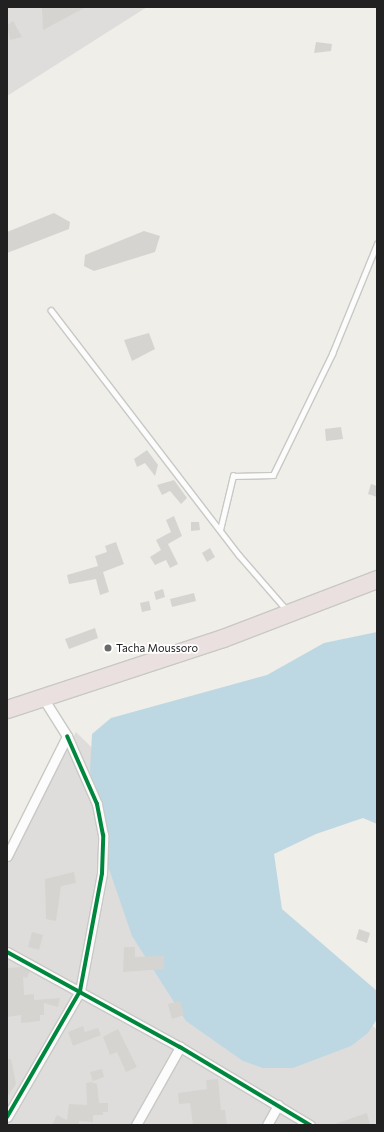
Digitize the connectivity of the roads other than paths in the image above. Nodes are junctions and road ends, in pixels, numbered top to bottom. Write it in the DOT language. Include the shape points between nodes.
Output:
graph roads {
  1 [pos="377,244"];
  2 [pos="51,310"];
  3 [pos="220,530"];
  4 [pos="377,579"];
  5 [pos="290,614"];
  6 [pos="44,698"];
  7 [pos="7,709"];
  8 [pos="67,736"];
  9 [pos="7,856"];
  10 [pos="7,952"];
  11 [pos="80,991"];
  12 [pos="180,1047"];
  13 [pos="278,1106"];
  14 [pos="7,1117"];
  15 [pos="136,1125"];
  16 [pos="267,1125"];
  17 [pos="310,1125"];
  1 -- 3 [label="lane" via="332,354 273,475 233,476"];
  2 -- 3 [label="lane"];
  3 -- 5 [label="lane"];
  4 -- 5 [label="highway"];
  5 -- 6 [label="highway"];
  6 -- 7 [label="highway"];
  6 -- 8 [label="street"];
  8 -- 9 [label="street"];
  8 -- 11 [label="street" via="97,804 104,851"];
  10 -- 11 [label="street"];
  11 -- 12 [label="street"];
  11 -- 14 [label="street"];
  12 -- 13 [label="street"];
  12 -- 15 [label="street"];
  13 -- 16 [label="street"];
  13 -- 17 [label="street"];
}
